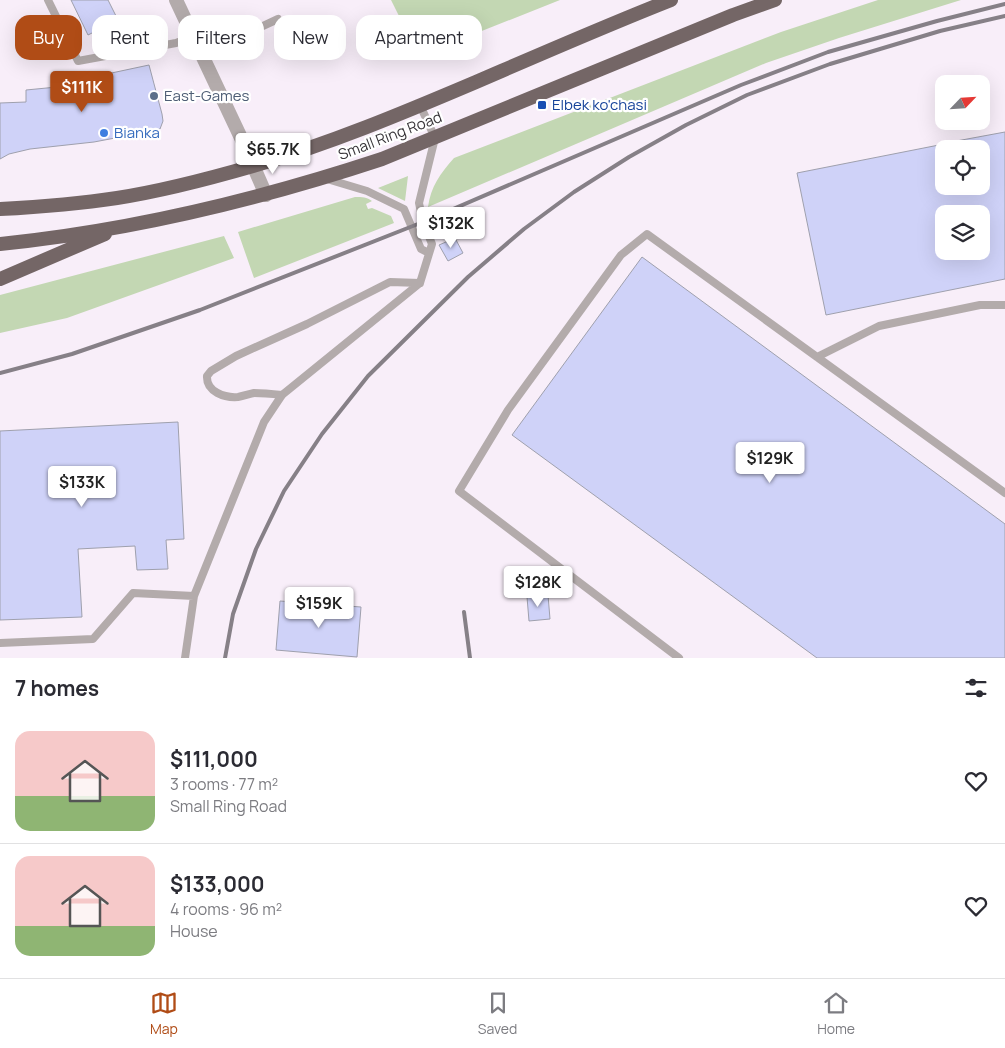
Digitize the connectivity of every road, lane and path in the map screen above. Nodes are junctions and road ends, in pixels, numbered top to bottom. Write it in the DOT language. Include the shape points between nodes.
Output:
graph roads {
  1 [pos="48,0"];
  2 [pos="176,0"];
  3 [pos="671,0"];
  4 [pos="775,0"];
  5 [pos="184,15"];
  6 [pos="178,42"];
  7 [pos="205,60"];
  8 [pos="420,105"];
  9 [pos="435,138"];
  10 [pos="254,166"];
  11 [pos="325,178"];
  12 [pos="266,194"];
  13 [pos="0,209"];
  14 [pos="126,224"];
  15 [pos="0,244"];
  16 [pos="429,252"];
  17 [pos="0,279"];
  18 [pos="420,283"];
  19 [pos="1005,305"];
  20 [pos="816,357"];
  21 [pos="282,395"];
  22 [pos="1005,493"];
  23 [pos="194,596"];
  24 [pos="0,643"];
  25 [pos="185,658"];
  26 [pos="680,658"];
  1 -- 6 [label="lane" via="78,61"];
  2 -- 5 [label="street"];
  3 -- 8 [label="highway, Small Ring Road"];
  4 -- 9 [label="highway, Small Ring Road"];
  7 -- 10 [label="street"];
  8 -- 9 [label="lane"];
  8 -- 10 [label="highway, Small Ring Road"];
  9 -- 11 [label="highway, Small Ring Road"];
  9 -- 16 [label="lane" via="419,203 432,244"];
  10 -- 12 [label="street"];
  10 -- 13 [label="highway, Small Ring Road" via="116,198"];
  11 -- 12 [label="highway, Small Ring Road"];
  11 -- 16 [label="lane" via="367,191 404,209 421,249"];
  12 -- 14 [label="highway, Small Ring Road"];
  14 -- 15 [label="highway, Small Ring Road"];
  14 -- 17 [label="highway"];
  16 -- 18 [label="lane"];
  18 -- 21 [label="lane"];
  18 -- 21 [label="lane" via="390,282 236,356 211,370 207,376 209,386 226,396"];
  19 -- 20 [label="lane" via="980,305 879,326"];
  20 -- 22 [label="lane"];
  20 -- 26 [label="lane" via="647,234 621,255 508,410 459,491"];
  21 -- 23 [label="lane" via="264,422"];
  23 -- 24 [label="lane" via="133,593 93,640"];
  23 -- 25 [label="lane"];
}
